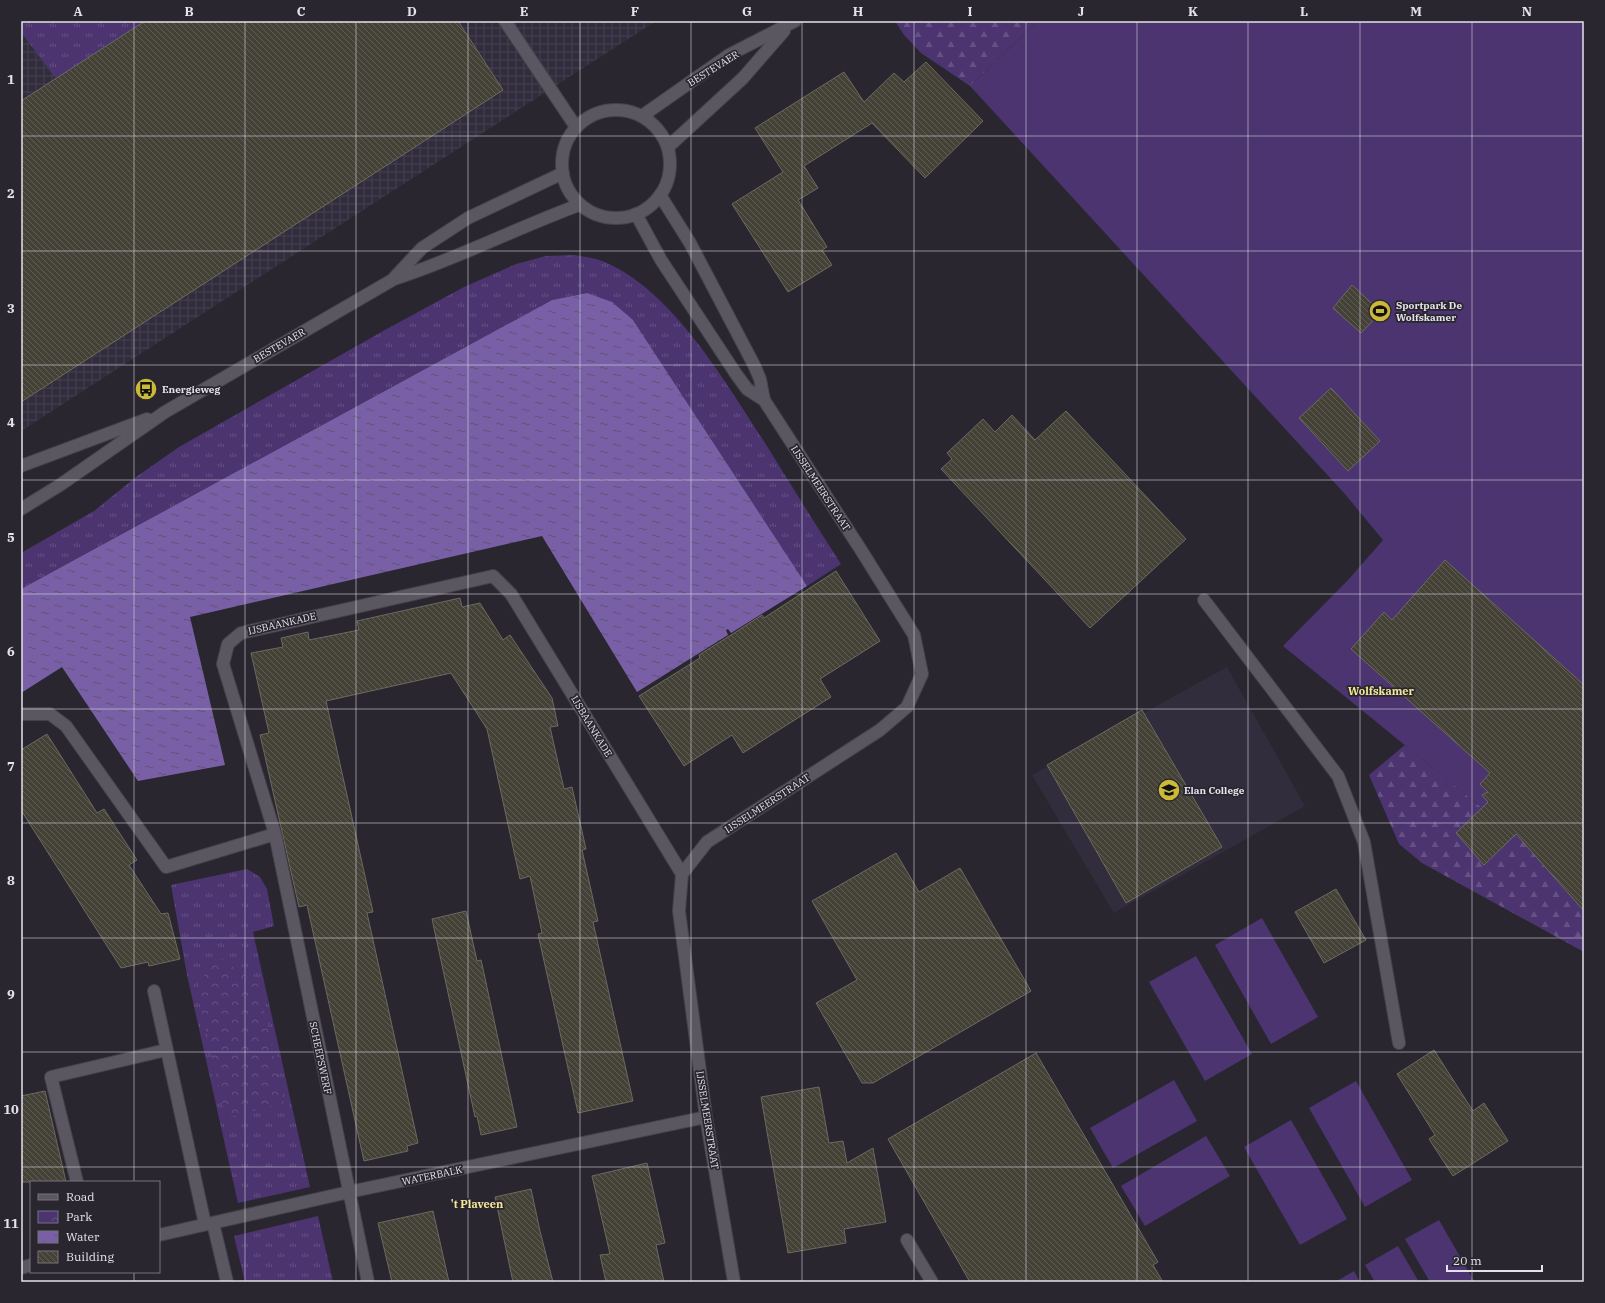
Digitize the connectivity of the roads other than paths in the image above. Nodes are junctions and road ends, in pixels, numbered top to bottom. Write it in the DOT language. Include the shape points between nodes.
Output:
graph roads {
  1 [pos="505,21"];
  2 [pos="792,23"];
  3 [pos="642,116"];
  4 [pos="576,127"];
  5 [pos="668,147"];
  6 [pos="563,173"];
  7 [pos="660,195"];
  8 [pos="579,205"];
  9 [pos="636,214"];
  10 [pos="394,278"];
  11 [pos="764,400"];
  12 [pos="165,412"];
  13 [pos="21,466"];
  14 [pos="21,509"];
  15 [pos="1204,600"];
  16 [pos="21,714"];
  17 [pos="275,834"];
  18 [pos="682,874"];
  19 [pos="154,991"];
  20 [pos="1399,1043"];
  21 [pos="166,1050"];
  22 [pos="706,1117"];
  23 [pos="77,1181"];
  24 [pos="349,1192"];
  25 [pos="209,1223"];
  26 [pos="160,1235"];
  27 [pos="907,1240"];
  28 [pos="928,1280"];
  29 [pos="227,1282"];
  30 [pos="368,1282"];
  31 [pos="734,1282"];
  1 -- 4 [label="street"];
  2 -- 3 [label="street, BESTEVAER" via="724,59"];
  2 -- 5 [label="street, BESTEVAER" via="743,78"];
  3 -- 4 [label="street" via="625,111 607,111 590,116"];
  3 -- 5 [label="street" via="656,127"];
  4 -- 6 [label="street" via="565,144 561,164"];
  5 -- 7 [label="street" via="670,169 664,191"];
  6 -- 8 [label="street" via="564,184"];
  6 -- 10 [label="street, BESTEVAER" via="468,218 422,248"];
  7 -- 9 [label="street" via="648,208"];
  7 -- 11 [label="street, IJSSELMEERSTRAAT" via="690,243 754,365"];
  8 -- 9 [label="street" via="600,217 625,218"];
  8 -- 10 [label="street, BESTEVAER" via="423,269"];
  9 -- 11 [label="street, IJSSELMEERSTRAAT" via="661,260 736,374 747,389"];
  10 -- 12 [label="street, BESTEVAER"];
  11 -- 18 [label="street, IJSSELMEERSTRAAT" via="914,635 922,674 907,706 880,730 707,842"];
  12 -- 13 [label="street, BESTEVAER"];
  12 -- 14 [label="street, BESTEVAER" via="60,486"];
  15 -- 20 [label="street" via="1338,776 1364,842"];
  16 -- 17 [label="street" via="50,714 66,726 166,867"];
  17 -- 18 [label="street, IJSBAANKADE" via="223,664 228,644 242,633 493,576 512,594"];
  17 -- 24 [label="street, SCHEEPSWERF"];
  18 -- 22 [label="street, IJSSELMEERSTRAAT" via="679,911"];
  19 -- 21 [label="street"];
  21 -- 23 [label="street" via="51,1077"];
  21 -- 25 [label="street"];
  22 -- 24 [label="street, WATERBALK"];
  22 -- 31 [label="street, IJSSELMEERSTRAAT"];
  24 -- 25 [label="street, WATERBALK"];
  24 -- 30 [label="street, SCHEEPSWERF"];
  25 -- 26 [label="street, WATERBALK"];
  25 -- 29 [label="street"];
  27 -- 28 [label="street"];
}
